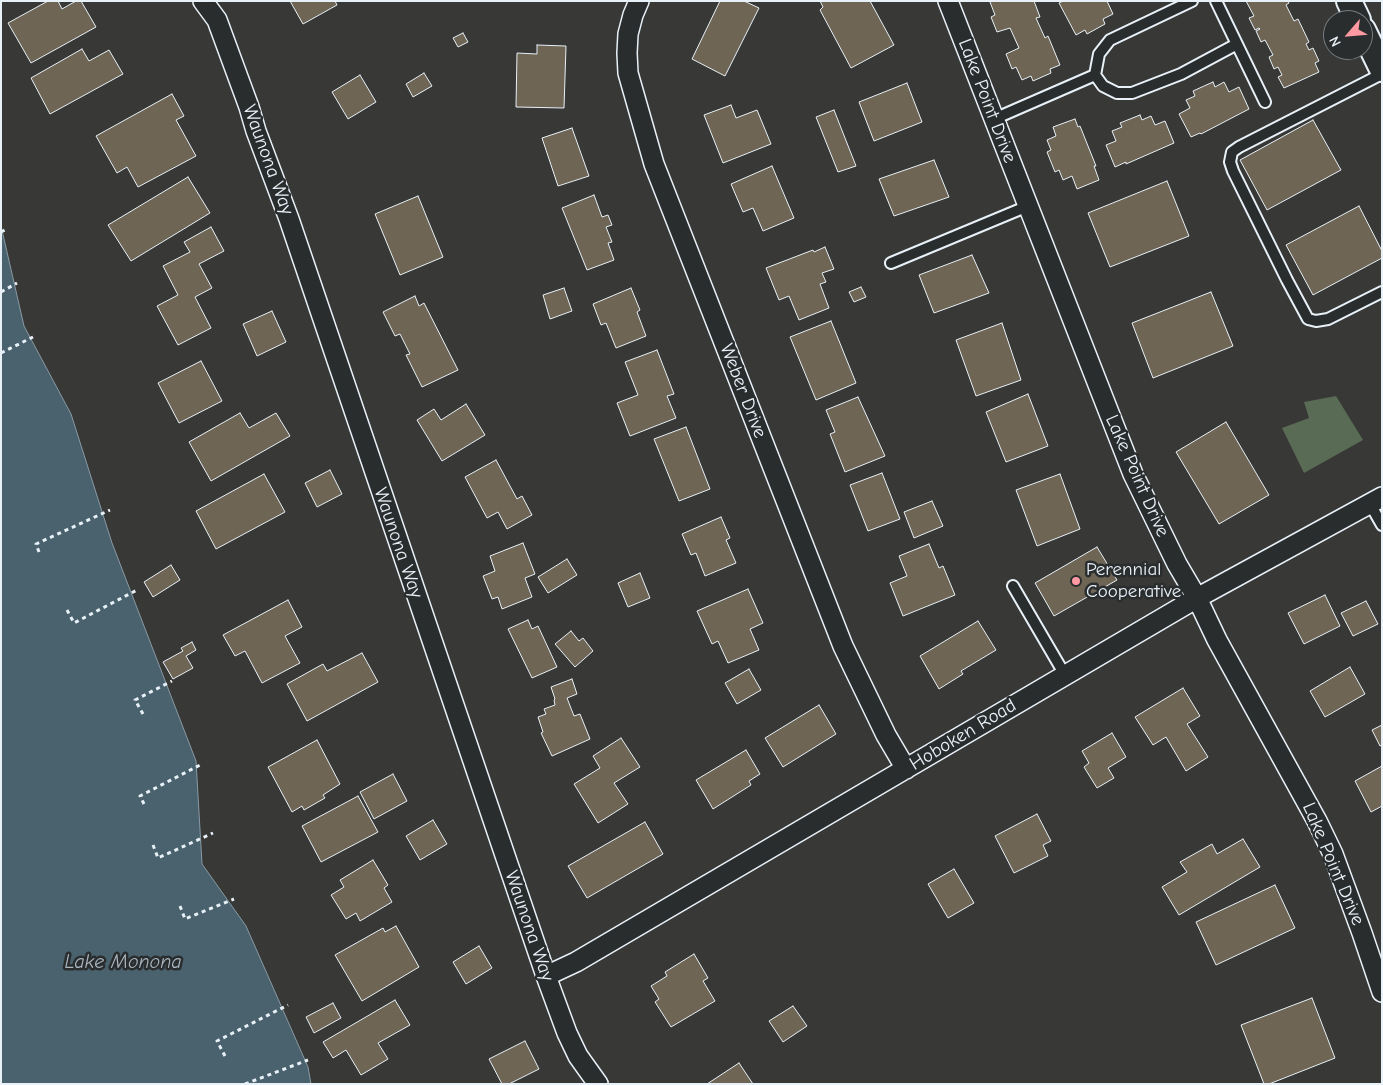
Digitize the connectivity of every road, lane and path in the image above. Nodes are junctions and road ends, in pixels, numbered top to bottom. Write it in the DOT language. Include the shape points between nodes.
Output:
graph roads {
  1 [pos="203,1"];
  2 [pos="639,1"];
  3 [pos="948,1"];
  4 [pos="1192,1"];
  5 [pos="1216,1"];
  6 [pos="1237,44"];
  7 [pos="1373,51"];
  8 [pos="1382,69"];
  9 [pos="1382,74"];
  10 [pos="1095,75"];
  11 [pos="1265,102"];
  12 [pos="994,119"];
  13 [pos="1028,206"];
  14 [pos="7,229"];
  15 [pos="1,232"];
  16 [pos="892,263"];
  17 [pos="16,284"];
  18 [pos="1,292"];
  19 [pos="1382,292"];
  20 [pos="33,336"];
  21 [pos="1,352"];
  22 [pos="1376,500"];
  23 [pos="110,510"];
  24 [pos="1382,525"];
  25 [pos="39,552"];
  26 [pos="1013,586"];
  27 [pos="137,590"];
  28 [pos="1197,598"];
  29 [pos="67,610"];
  30 [pos="1065,675"];
  31 [pos="172,681"];
  32 [pos="143,714"];
  33 [pos="202,764"];
  34 [pos="906,769"];
  35 [pos="144,804"];
  36 [pos="213,832"];
  37 [pos="153,845"];
  38 [pos="234,899"];
  39 [pos="180,906"];
  40 [pos="546,976"];
  41 [pos="1382,992"];
  42 [pos="288,1005"];
  43 [pos="225,1056"];
  44 [pos="308,1060"];
  45 [pos="245,1084"];
  46 [pos="598,1084"];
  1 -- 40 [label="street, Waunona Way" via="217,20 289,218"];
  2 -- 34 [label="street, Weber Drive" via="628,34 628,72 654,164 843,646"];
  3 -- 12 [label="street, Lake Point Drive"];
  4 -- 10 [label="lane" via="1110,40 1099,54"];
  5 -- 6 [label="lane"];
  6 -- 10 [label="lane" via="1181,74 1132,93 1116,93 1103,86"];
  6 -- 11 [label="lane"];
  7 -- 8 [label="street"];
  9 -- 19 [label="lane" via="1239,147 1232,152 1230,162 1308,319 1328,319"];
  10 -- 12 [label="lane"];
  12 -- 13 [label="street, Lake Point Drive"];
  13 -- 16 [label="lane"];
  13 -- 28 [label="street, Lake Point Drive" via="1132,474"];
  14 -- 15 [label="path"];
  17 -- 18 [label="path"];
  20 -- 21 [label="path"];
  22 -- 24 [label="lane"];
  22 -- 28 [label="street, Hoboken Road"];
  23 -- 25 [label="path" via="36,544"];
  26 -- 30 [label="lane"];
  27 -- 29 [label="path" via="74,623"];
  28 -- 30 [label="street, Hoboken Road"];
  28 -- 41 [label="street, Lake Point Drive" via="1333,854"];
  30 -- 34 [label="street, Hoboken Road"];
  31 -- 32 [label="path" via="135,700"];
  33 -- 35 [label="path" via="140,796"];
  34 -- 40 [label="street, Hoboken Road" via="576,962"];
  36 -- 37 [label="path" via="158,858"];
  38 -- 39 [label="path" via="185,919"];
  40 -- 46 [label="street, Waunona Way" via="574,1048"];
  42 -- 43 [label="path" via="217,1041"];
  44 -- 45 [label="path"];
}
